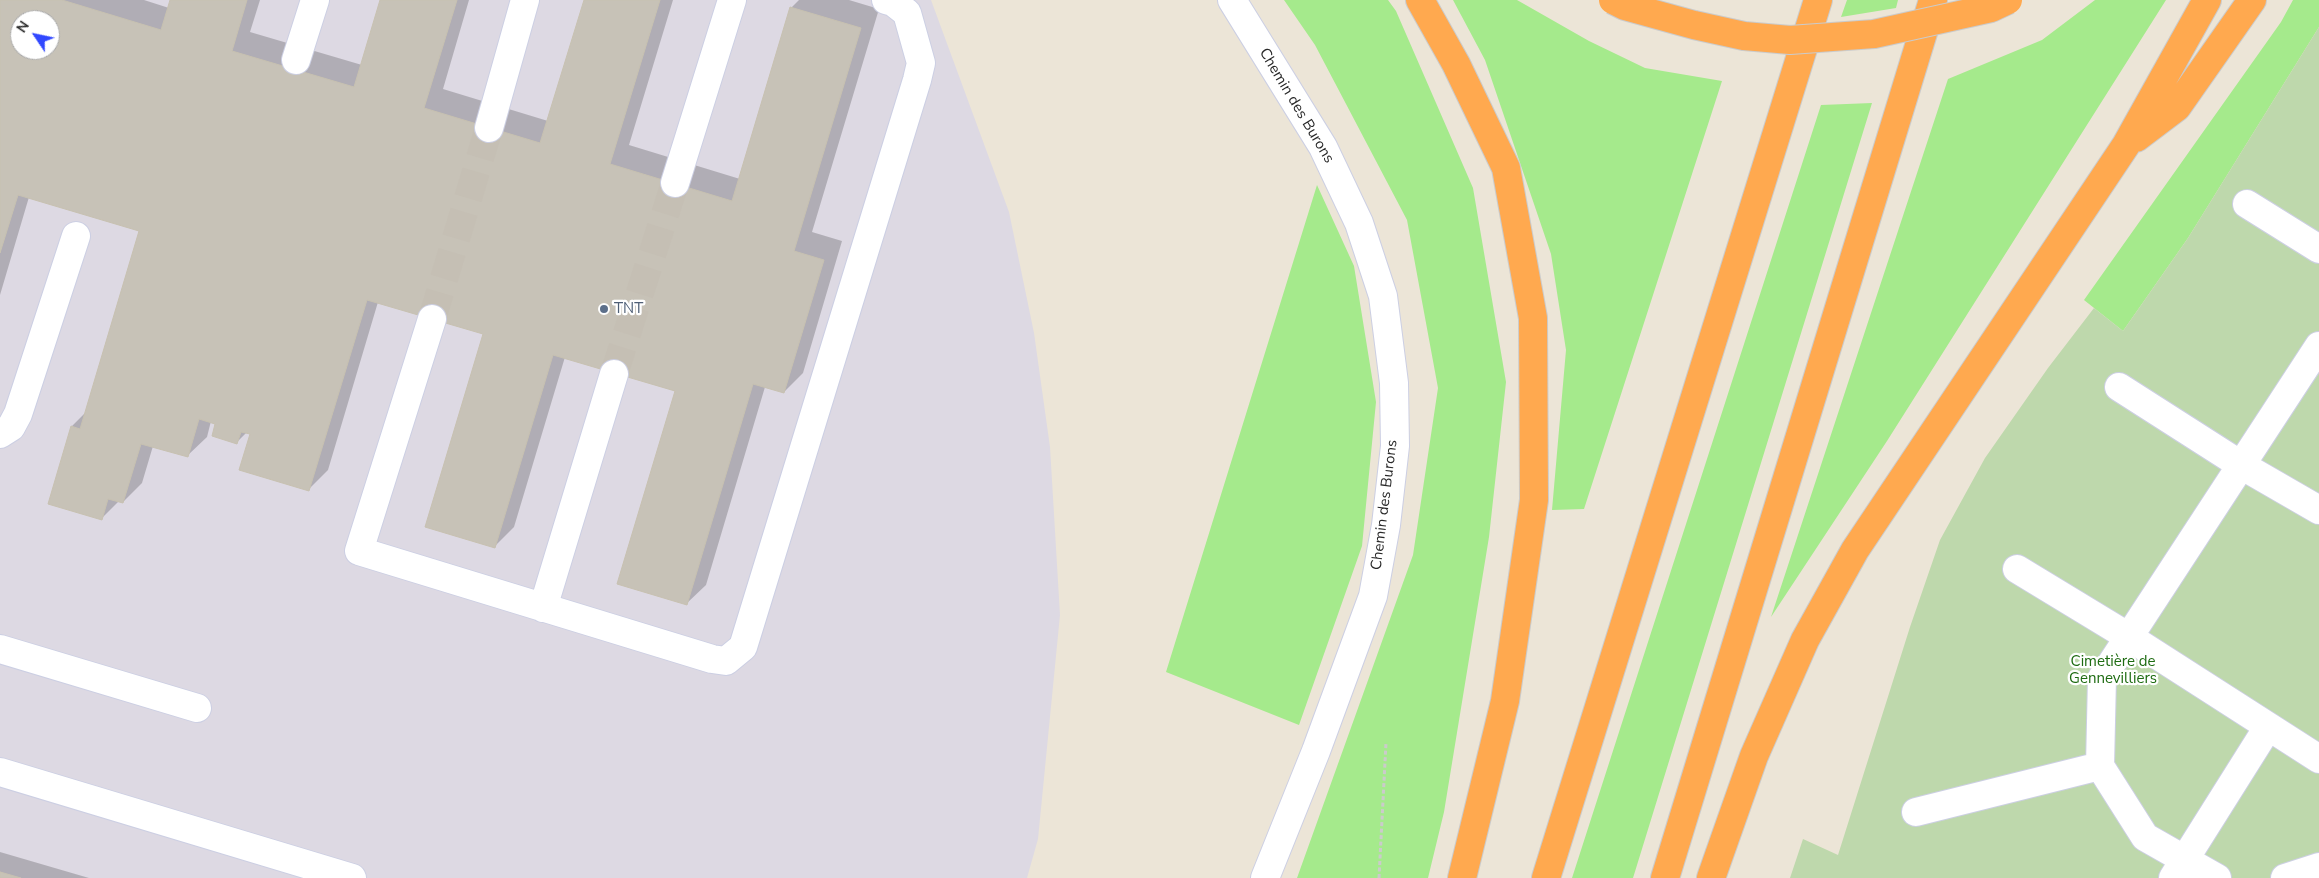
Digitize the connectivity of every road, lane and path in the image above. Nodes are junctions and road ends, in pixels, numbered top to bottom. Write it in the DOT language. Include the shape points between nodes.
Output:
graph roads {
  1 [pos="315,0"];
  2 [pos="525,0"];
  3 [pos="732,0"];
  4 [pos="886,0"];
  5 [pos="1232,0"];
  6 [pos="1420,0"];
  7 [pos="1613,0"];
  8 [pos="1818,0"];
  9 [pos="1933,0"];
  10 [pos="2008,0"];
  11 [pos="2207,0"];
  12 [pos="2252,0"];
  13 [pos="296,60"];
  14 [pos="489,128"];
  15 [pos="2126,145"];
  16 [pos="675,183"];
  17 [pos="2247,204"];
  18 [pos="76,236"];
  19 [pos="2319,249"];
  20 [pos="432,319"];
  21 [pos="2319,346"];
  22 [pos="614,374"];
  23 [pos="2119,387"];
  24 [pos="0,434"];
  25 [pos="2241,465"];
  26 [pos="2319,510"];
  27 [pos="2017,569"];
  28 [pos="543,608"];
  29 [pos="2129,637"];
  30 [pos="0,649"];
  31 [pos="196,708"];
  32 [pos="2268,727"];
  33 [pos="1386,743"];
  34 [pos="2319,759"];
  35 [pos="2100,766"];
  36 [pos="0,772"];
  37 [pos="1916,812"];
  38 [pos="2179,869"];
  39 [pos="352,878"];
  40 [pos="1265,878"];
  41 [pos="1379,878"];
  42 [pos="1462,878"];
  43 [pos="1546,878"];
  44 [pos="1665,878"];
  45 [pos="1711,878"];
  46 [pos="2217,878"];
  1 -- 13 [label="street"];
  2 -- 14 [label="street"];
  3 -- 16 [label="street"];
  4 -- 28 [label="street" via="907,13 921,63 743,647 726,661 712,659"];
  5 -- 40 [label="street, Chemin des Burons" via="1323,147 1359,223 1383,296 1394,383 1394,446 1386,525 1372,596 1316,751"];
  6 -- 42 [label="highway" via="1456,64 1506,168 1533,318 1534,500 1505,701"];
  7 -- 10 [label="highway, bridge" via="1694,25 1744,36 1790,40 1874,34 1991,8"];
  8 -- 43 [label="highway"];
  9 -- 44 [label="highway"];
  11 -- 15 [label="highway"];
  12 -- 15 [label="highway" via="2177,106"];
  15 -- 45 [label="highway" via="1855,550 1805,640 1754,756"];
  17 -- 19 [label="street"];
  18 -- 24 [label="street" via="18,414 11,427"];
  20 -- 28 [label="street" via="359,551"];
  21 -- 25 [label="street"];
  22 -- 28 [label="street"];
  23 -- 25 [label="street"];
  25 -- 26 [label="street"];
  25 -- 29 [label="street"];
  27 -- 29 [label="street"];
  29 -- 32 [label="street"];
  29 -- 35 [label="street" via="2102,678"];
  30 -- 31 [label="street"];
  32 -- 34 [label="street"];
  32 -- 38 [label="street"];
  33 -- 41 [label="path"];
  35 -- 37 [label="street"];
  35 -- 38 [label="street" via="2145,837"];
  36 -- 39 [label="street"];
  38 -- 46 [label="street"];
}
